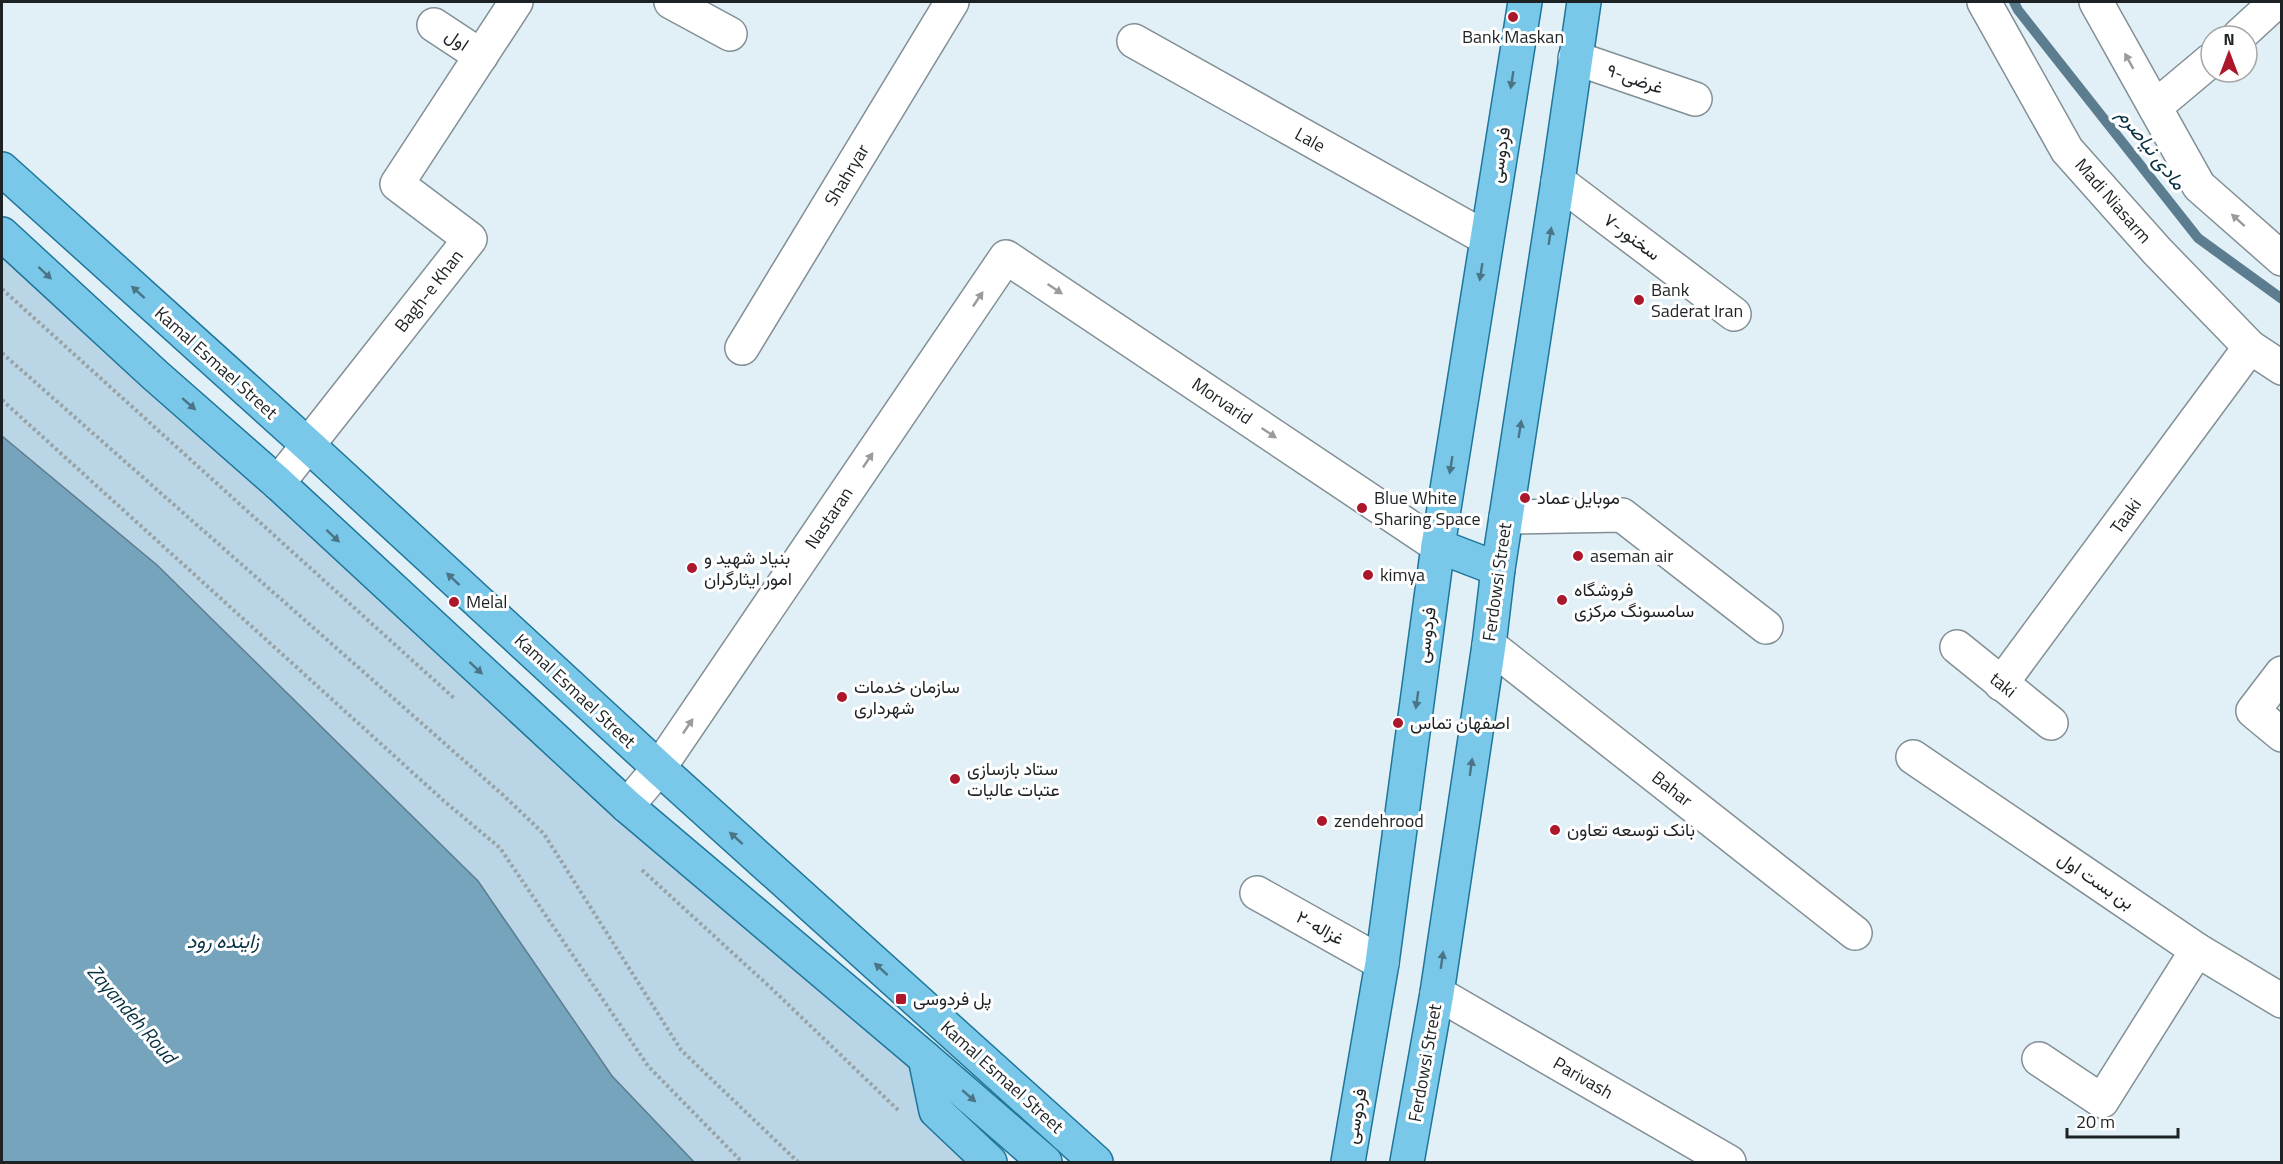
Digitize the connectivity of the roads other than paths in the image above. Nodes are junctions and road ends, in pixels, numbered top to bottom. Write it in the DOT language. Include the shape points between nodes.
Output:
graph roads {
  1 [pos="516,2"];
  2 [pos="671,2"];
  3 [pos="952,2"];
  4 [pos="1584,2"];
  5 [pos="1984,2"];
  6 [pos="2096,2"];
  7 [pos="2276,2"];
  8 [pos="1523,3"];
  9 [pos="2252,24"];
  10 [pos="434,25"];
  11 [pos="730,34"];
  12 [pos="1134,41"];
  13 [pos="481,56"];
  14 [pos="1575,58"];
  15 [pos="2199,70"];
  16 [pos="1695,99"];
  17 [pos="2155,107"];
  18 [pos="2,169"];
  19 [pos="1558,181"];
  20 [pos="2,234"];
  21 [pos="1486,238"];
  22 [pos="1006,257"];
  23 [pos="2282,259"];
  24 [pos="1734,314"];
  25 [pos="2250,347"];
  26 [pos="742,348"];
  27 [pos="2282,368"];
  28 [pos="308,446"];
  29 [pos="278,483"];
  30 [pos="1506,517"];
  31 [pos="1438,546"];
  32 [pos="1498,569"];
  33 [pos="1766,627"];
  34 [pos="1489,645"];
  35 [pos="1957,647"];
  36 [pos="2282,672"];
  37 [pos="2001,684"];
  38 [pos="2051,723"];
  39 [pos="2282,735"];
  40 [pos="1913,757"];
  41 [pos="659,768"];
  42 [pos="627,806"];
  43 [pos="1257,893"];
  44 [pos="1855,933"];
  45 [pos="2197,950"];
  46 [pos="1382,963"];
  47 [pos="1437,993"];
  48 [pos="2282,1001"];
  49 [pos="925,1058"];
  50 [pos="2038,1059"];
  51 [pos="990,1162"];
  52 [pos="1045,1162"];
  53 [pos="1096,1162"];
  54 [pos="1348,1162"];
  55 [pos="1407,1162"];
  56 [pos="1730,1162"];
  1 -- 13 [label="street, Bagh-e Khan"];
  2 -- 11 [label="street"];
  3 -- 26 [label="street, Shahryar"];
  4 -- 14 [label="main road, Ferdowsi Street"];
  5 -- 25 [label="street, Madi Niasarm" via="2067,150"];
  17 -- 6 [label="street, one-way"];
  7 -- 9 [label="street"];
  8 -- 21 [label="main road, فردوسی, one-way"];
  10 -- 13 [label="street, اول"];
  12 -- 21 [label="street, Lale"];
  13 -- 28 [label="street, Bagh-e Khan" via="397,184 470,239"];
  14 -- 16 [label="street, ۹-غرضی"];
  14 -- 19 [label="main road, Ferdowsi Street"];
  15 -- 17 [label="street"];
  23 -- 17 [label="street, one-way" via="2199,186"];
  28 -- 18 [label="main road, Kamal Esmael Street, one-way"];
  19 -- 24 [label="street, ۷-سخنور"];
  30 -- 19 [label="main road, Ferdowsi Street, one-way"];
  20 -- 29 [label="main road, Kamal Esmael Street, one-way"];
  21 -- 31 [label="main road, فردوسی, one-way"];
  22 -- 31 [label="street, Morvarid, one-way"];
  41 -- 22 [label="street, Nastaran, one-way"];
  25 -- 27 [label="street, Madi Niasarm"];
  25 -- 37 [label="street, Taaki"];
  28 -- 29 [label="street"];
  41 -- 28 [label="main road, Kamal Esmael Street, one-way"];
  29 -- 42 [label="main road, Kamal Esmael Street, one-way"];
  30 -- 32 [label="main road, Ferdowsi Street"];
  30 -- 33 [label="street" via="1622,515"];
  31 -- 32 [label="main road"];
  31 -- 46 [label="main road, فردوسی, one-way"];
  32 -- 34 [label="main road, Ferdowsi Street"];
  34 -- 44 [label="street, Bahar"];
  47 -- 34 [label="main road, Ferdowsi Street, one-way"];
  35 -- 37 [label="street, taki"];
  36 -- 39 [label="street" via="2253,711"];
  37 -- 38 [label="street, taki"];
  40 -- 45 [label="street, بن بست اول"];
  41 -- 42 [label="street, Nastaran"];
  53 -- 41 [label="main road, Kamal Esmael Street, one-way"];
  42 -- 49 [label="main road, Kamal Esmael Street"];
  43 -- 46 [label="street, ۲-غزاله"];
  45 -- 48 [label="street, بن بست اول"];
  45 -- 50 [label="street" via="2102,1101"];
  46 -- 54 [label="main road, فردوسی"];
  47 -- 55 [label="main road, Ferdowsi Street"];
  47 -- 56 [label="street, Parivash"];
  49 -- 51 [label="main road" via="936,1111"];
  49 -- 52 [label="main road, Kamal Esmael Street, one-way"];
}
